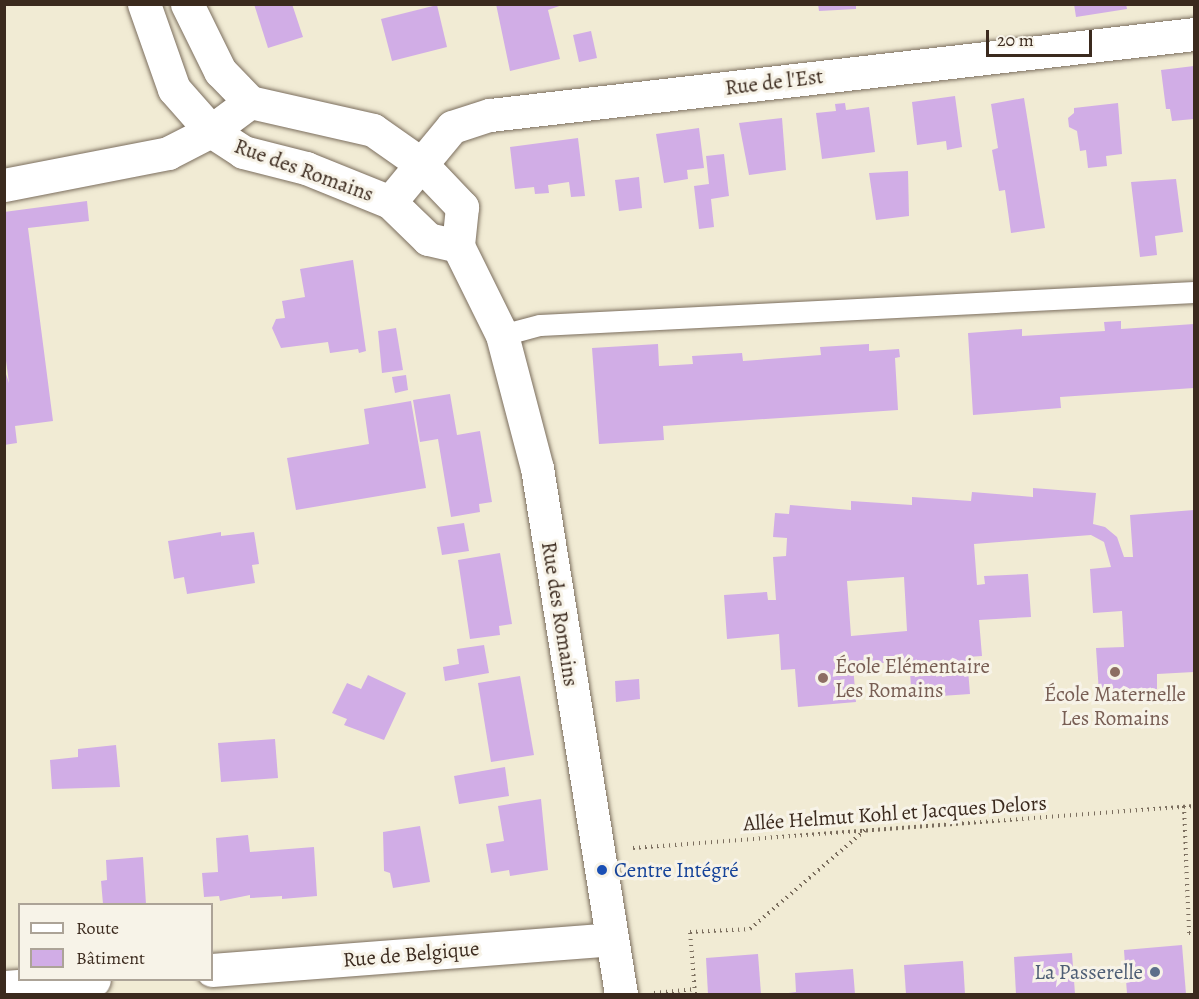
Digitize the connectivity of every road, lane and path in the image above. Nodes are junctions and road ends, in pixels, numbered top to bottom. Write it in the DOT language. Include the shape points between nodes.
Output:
graph roads {
  1 [pos="144,4"];
  2 [pos="187,4"];
  3 [pos="1194,34"];
  4 [pos="250,102"];
  5 [pos="211,131"];
  6 [pos="420,162"];
  7 [pos="4,185"];
  8 [pos="390,202"];
  9 [pos="458,246"];
  10 [pos="1194,292"];
  11 [pos="502,335"];
  12 [pos="1194,806"];
  13 [pos="1184,807"];
  14 [pos="866,830"];
  15 [pos="598,851"];
  16 [pos="1194,933"];
  17 [pos="611,939"];
  18 [pos="213,970"];
  19 [pos="81,981"];
  20 [pos="4,987"];
  21 [pos="695,992"];
  22 [pos="632,994"];
  1 -- 5 [label="street, Rue des Romains" via="174,89"];
  2 -- 4 [label="street" via="220,71"];
  3 -- 6 [label="street, Rue de l'Est" via="490,115 452,127"];
  4 -- 5 [label="street"];
  4 -- 6 [label="street" via="372,130"];
  5 -- 7 [label="street" via="168,153"];
  5 -- 8 [label="street, Rue des Romains" via="243,152 306,168"];
  6 -- 8 [label="street, Rue de l'Est"];
  6 -- 9 [label="street" via="462,207"];
  8 -- 9 [label="street, Rue des Romains" via="428,239"];
  9 -- 11 [label="street, Rue des Romains"];
  10 -- 11 [label="lane" via="540,325"];
  11 -- 15 [label="street, Rue des Romains" via="537,468"];
  12 -- 13 [label="path, Allée Helmut Kohl et Jacques Delors"];
  13 -- 14 [label="path, Allée Helmut Kohl et Jacques Delors"];
  13 -- 16 [label="path" via="1189,933"];
  14 -- 15 [label="path, Allée Helmut Kohl et Jacques Delors"];
  14 -- 21 [label="path" via="750,929 690,932"];
  15 -- 17 [label="street, Rue des Romains"];
  17 -- 18 [label="street, Rue de Belgique"];
  17 -- 22 [label="street, Rue des Romains"];
  19 -- 20 [label="street"];
  21 -- 22 [label="path"];
}
